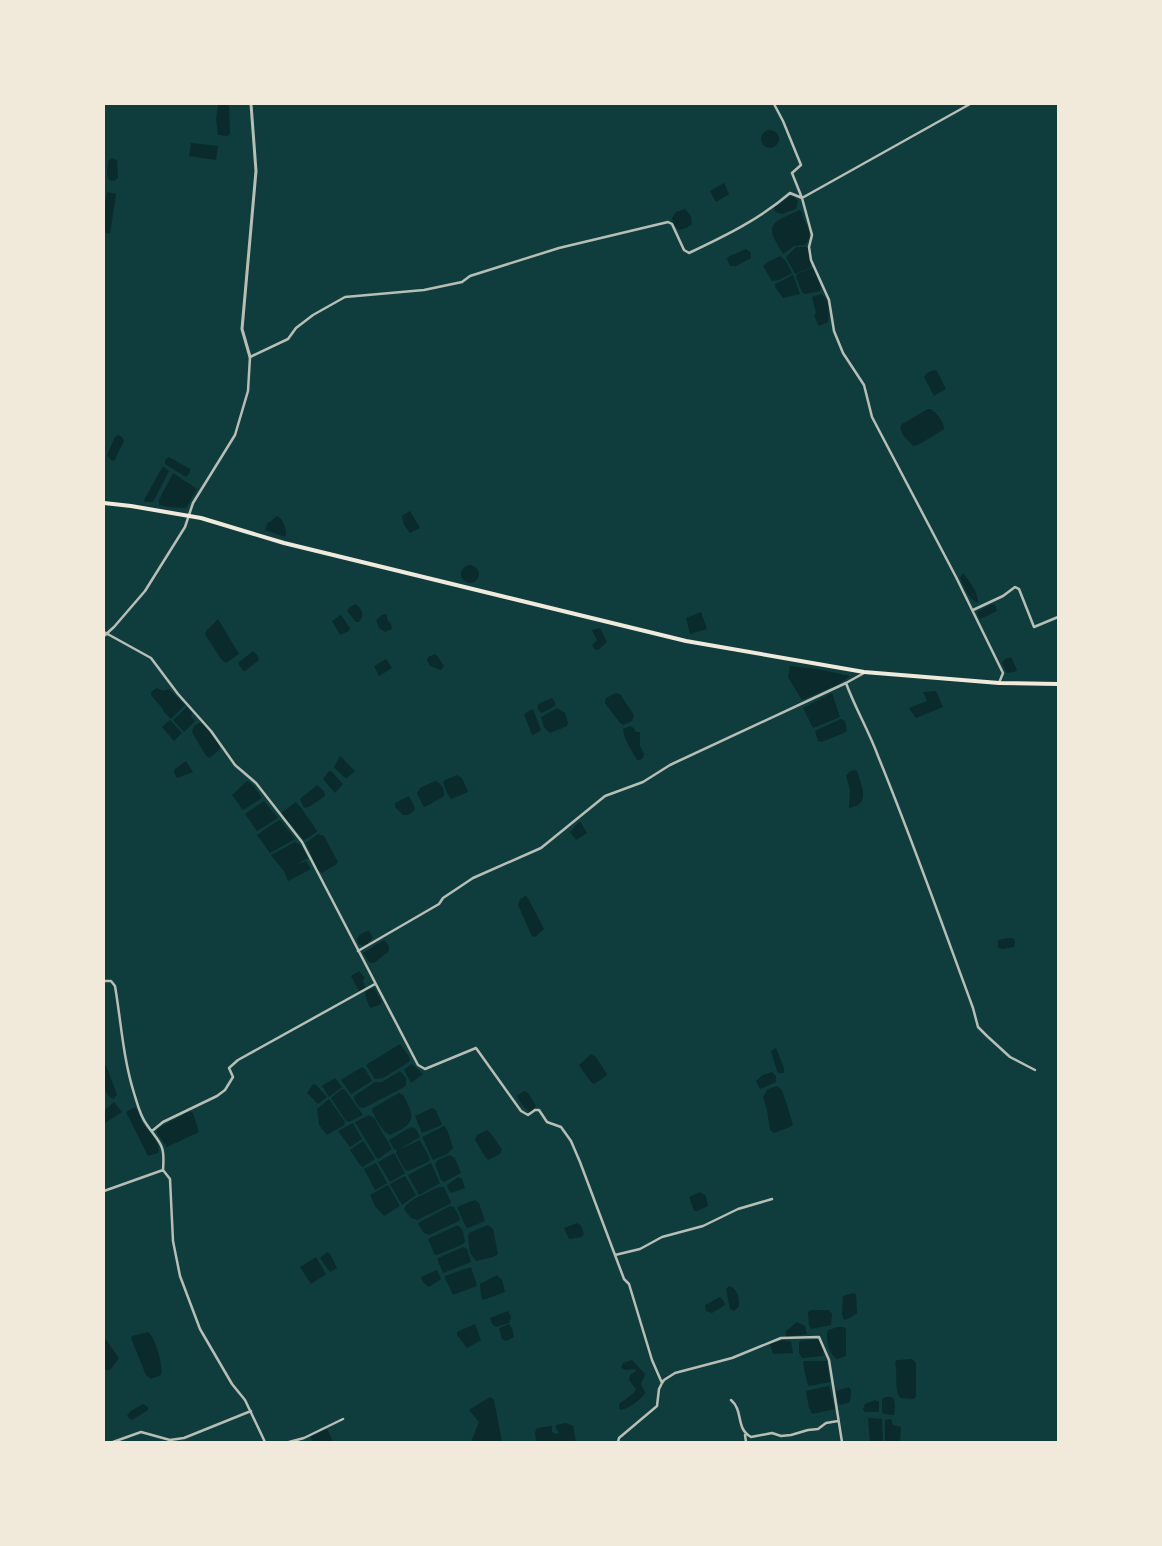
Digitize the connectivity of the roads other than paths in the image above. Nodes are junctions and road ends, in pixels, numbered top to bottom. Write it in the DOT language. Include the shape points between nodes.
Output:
graph roads {
  1 [pos="251,104"];
  2 [pos="774,104"];
  3 [pos="970,104"];
  4 [pos="802,198"];
  5 [pos="250,357"];
  6 [pos="104,503"];
  7 [pos="189,516"];
  8 [pos="973,610"];
  9 [pos="1058,617"];
  10 [pos="105,634"];
  11 [pos="864,672"];
  12 [pos="846,682"];
  13 [pos="999,683"];
  14 [pos="1058,684"];
  15 [pos="358,951"];
  16 [pos="104,982"];
  17 [pos="375,984"];
  18 [pos="1035,1070"];
  19 [pos="152,1131"];
  20 [pos="163,1170"];
  21 [pos="104,1190"];
  22 [pos="772,1199"];
  23 [pos="615,1255"];
  24 [pos="662,1383"];
  25 [pos="730,1400"];
  26 [pos="251,1411"];
  27 [pos="343,1419"];
  28 [pos="838,1422"];
  29 [pos="745,1433"];
  30 [pos="113,1442"];
  31 [pos="266,1442"];
  32 [pos="289,1442"];
  33 [pos="618,1442"];
  34 [pos="746,1442"];
  35 [pos="842,1442"];
  1 -- 5 [label="street" via="256,171 242,329"];
  2 -- 4 [label="street" via="801,164 792,173"];
  3 -- 4 [label="street"];
  4 -- 5 [label="street" via="790,193 755,220 688,253 668,222 559,248 470,276 462,282 424,290 344,297 296,328 288,339"];
  4 -- 8 [label="street" via="812,235 809,247 811,260 829,300 834,331 843,353 864,385 872,417"];
  5 -- 7 [label="street" via="248,391 235,436 193,503"];
  6 -- 7 [label="main road"];
  7 -- 10 [label="street" via="145,591"];
  7 -- 11 [label="main road" via="284,543 686,641"];
  8 -- 9 [label="street" via="1014,587 1019,589 1034,627"];
  8 -- 13 [label="street" via="1003,673"];
  10 -- 15 [label="street" via="151,658 235,764 256,783 302,842"];
  11 -- 12 [label="street"];
  11 -- 13 [label="main road"];
  12 -- 15 [label="street" via="670,765 643,782 605,796 541,848 473,878 439,904"];
  12 -- 18 [label="street" via="878,754 978,1027 1010,1057"];
  13 -- 14 [label="main road"];
  15 -- 17 [label="street"];
  16 -- 19 [label="street" via="111,981 115,986 133,1091 143,1119"];
  17 -- 19 [label="street" via="238,1060 229,1068 232,1077 225,1090"];
  17 -- 23 [label="street" via="418,1065 425,1069 476,1048 521,1110 528,1115 537,1110 547,1122 561,1127 580,1162"];
  19 -- 20 [label="street" via="162,1146"];
  20 -- 21 [label="street"];
  20 -- 26 [label="street" via="170,1179 173,1241 180,1276 200,1329"];
  22 -- 23 [label="street" via="738,1209 703,1226 662,1237 640,1249"];
  23 -- 24 [label="street" via="629,1284"];
  24 -- 28 [label="street" via="675,1373 732,1358 781,1338 818,1337 828,1360"];
  24 -- 33 [label="street" via="657,1406"];
  25 -- 29 [label="street" via="736,1406"];
  26 -- 30 [label="street" via="184,1438 170,1440 141,1432"];
  26 -- 31 [label="street"];
  27 -- 32 [label="street"];
  28 -- 29 [label="street" via="791,1435 775,1433 751,1437"];
  28 -- 35 [label="street"];
  29 -- 34 [label="street"];
}
